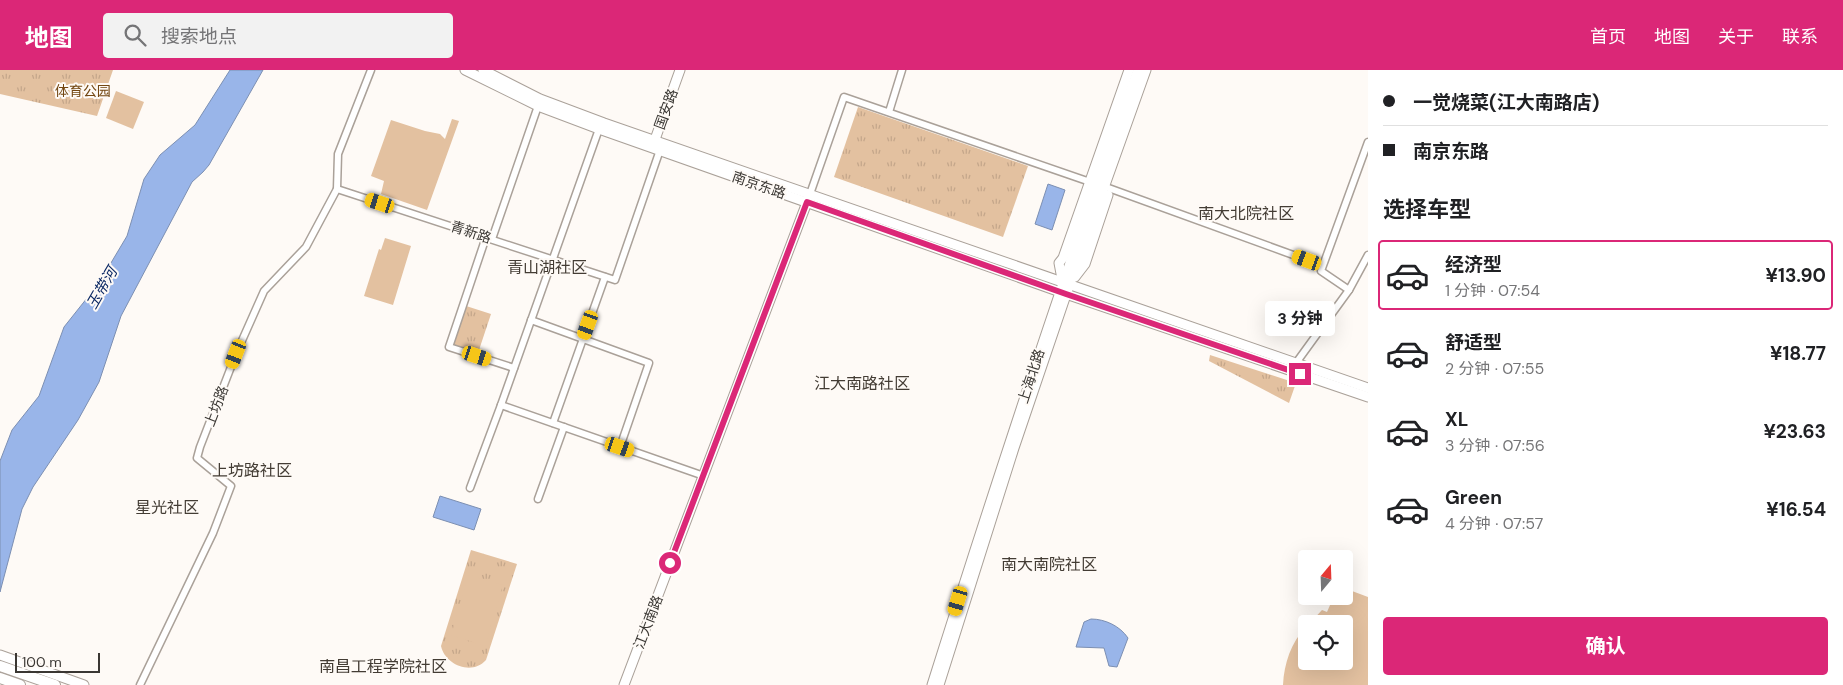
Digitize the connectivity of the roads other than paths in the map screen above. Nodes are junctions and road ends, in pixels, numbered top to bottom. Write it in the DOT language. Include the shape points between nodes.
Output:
graph roads {
  1 [pos="371,70"];
  2 [pos="465,70"];
  3 [pos="483,70"];
  4 [pos="680,70"];
  5 [pos="902,70"];
  6 [pos="1129,70"];
  7 [pos="1138,70"];
  8 [pos="1146,70"];
  9 [pos="1152,70"];
  10 [pos="538,106"];
  11 [pos="889,112"];
  12 [pos="599,129"];
  13 [pos="1368,142"];
  14 [pos="657,145"];
  15 [pos="1100,185"];
  16 [pos="337,189"];
  17 [pos="809,198"];
  18 [pos="489,238"];
  19 [pos="1368,255"];
  20 [pos="552,259"];
  21 [pos="1307,260"];
  22 [pos="605,277"];
  23 [pos="1066,282"];
  24 [pos="1348,290"];
  25 [pos="1063,293"];
  26 [pos="531,320"];
  27 [pos="583,338"];
  28 [pos="1296,364"];
  29 [pos="514,368"];
  30 [pos="1368,388"];
  31 [pos="1368,398"];
  32 [pos="501,405"];
  33 [pos="553,423"];
  34 [pos="564,427"];
  35 [pos="620,447"];
  36 [pos="704,476"];
  37 [pos="470,488"];
  38 [pos="538,499"];
  39 [pos="0,655"];
  40 [pos="0,666"];
  41 [pos="0,678"];
  42 [pos="20,685"];
  43 [pos="55,685"];
  44 [pos="84,685"];
  45 [pos="140,685"];
  46 [pos="624,685"];
  47 [pos="932,685"];
  48 [pos="939,685"];
  1 -- 16 [label="street, 上坊路" via="338,154"];
  2 -- 10 [label="main road, 南京东路"];
  3 -- 14 [label="main road, 南京东路" via="540,99"];
  4 -- 14 [label="main road, 国安路"];
  5 -- 11 [label="street"];
  6 -- 15 [label="main road"];
  7 -- 15 [label="main road, 上海北路"];
  8 -- 15 [label="main road, 上海北路"];
  9 -- 15 [label="main road"];
  10 -- 12 [label="main road, 南京东路"];
  10 -- 18 [label="street"];
  11 -- 15 [label="street"];
  11 -- 17 [label="street" via="844,97"];
  12 -- 14 [label="main road, 南京东路"];
  12 -- 20 [label="street"];
  13 -- 24 [label="street" via="1321,270"];
  14 -- 17 [label="main road, 南京东路"];
  14 -- 22 [label="street" via="615,280"];
  15 -- 21 [label="street"];
  15 -- 23 [label="main road, 上海北路"];
  15 -- 23 [label="main road" via="1059,263"];
  16 -- 18 [label="street, 青新路"];
  16 -- 45 [label="street, 上坊路" via="306,247 264,291 236,354 197,458 231,486 213,533"];
  17 -- 23 [label="main road, 南京东路"];
  17 -- 25 [label="main road, 南京东路"];
  17 -- 36 [label="main road, 江大南路"];
  18 -- 20 [label="street, 青新路"];
  18 -- 29 [label="street" via="449,347"];
  19 -- 24 [label="street"];
  20 -- 22 [label="street, 青新路"];
  20 -- 26 [label="street"];
  22 -- 27 [label="street"];
  23 -- 25 [label="main road, 上海北路"];
  23 -- 28 [label="main road, 南京东路"];
  24 -- 28 [label="street"];
  25 -- 31 [label="main road, 南京东路"];
  25 -- 47 [label="main road, 上海北路" via="974,548"];
  25 -- 48 [label="main road, 上海北路"];
  26 -- 27 [label="street"];
  26 -- 29 [label="street"];
  27 -- 33 [label="street"];
  27 -- 35 [label="street" via="649,364"];
  28 -- 30 [label="main road, 南京东路"];
  29 -- 32 [label="street"];
  32 -- 33 [label="street"];
  32 -- 37 [label="street"];
  33 -- 34 [label="street"];
  34 -- 35 [label="street"];
  34 -- 38 [label="street"];
  35 -- 36 [label="street"];
  36 -- 46 [label="main road, 江大南路"];
  39 -- 44 [label="main road"];
  40 -- 43 [label="main road"];
  41 -- 42 [label="main road"];
}
